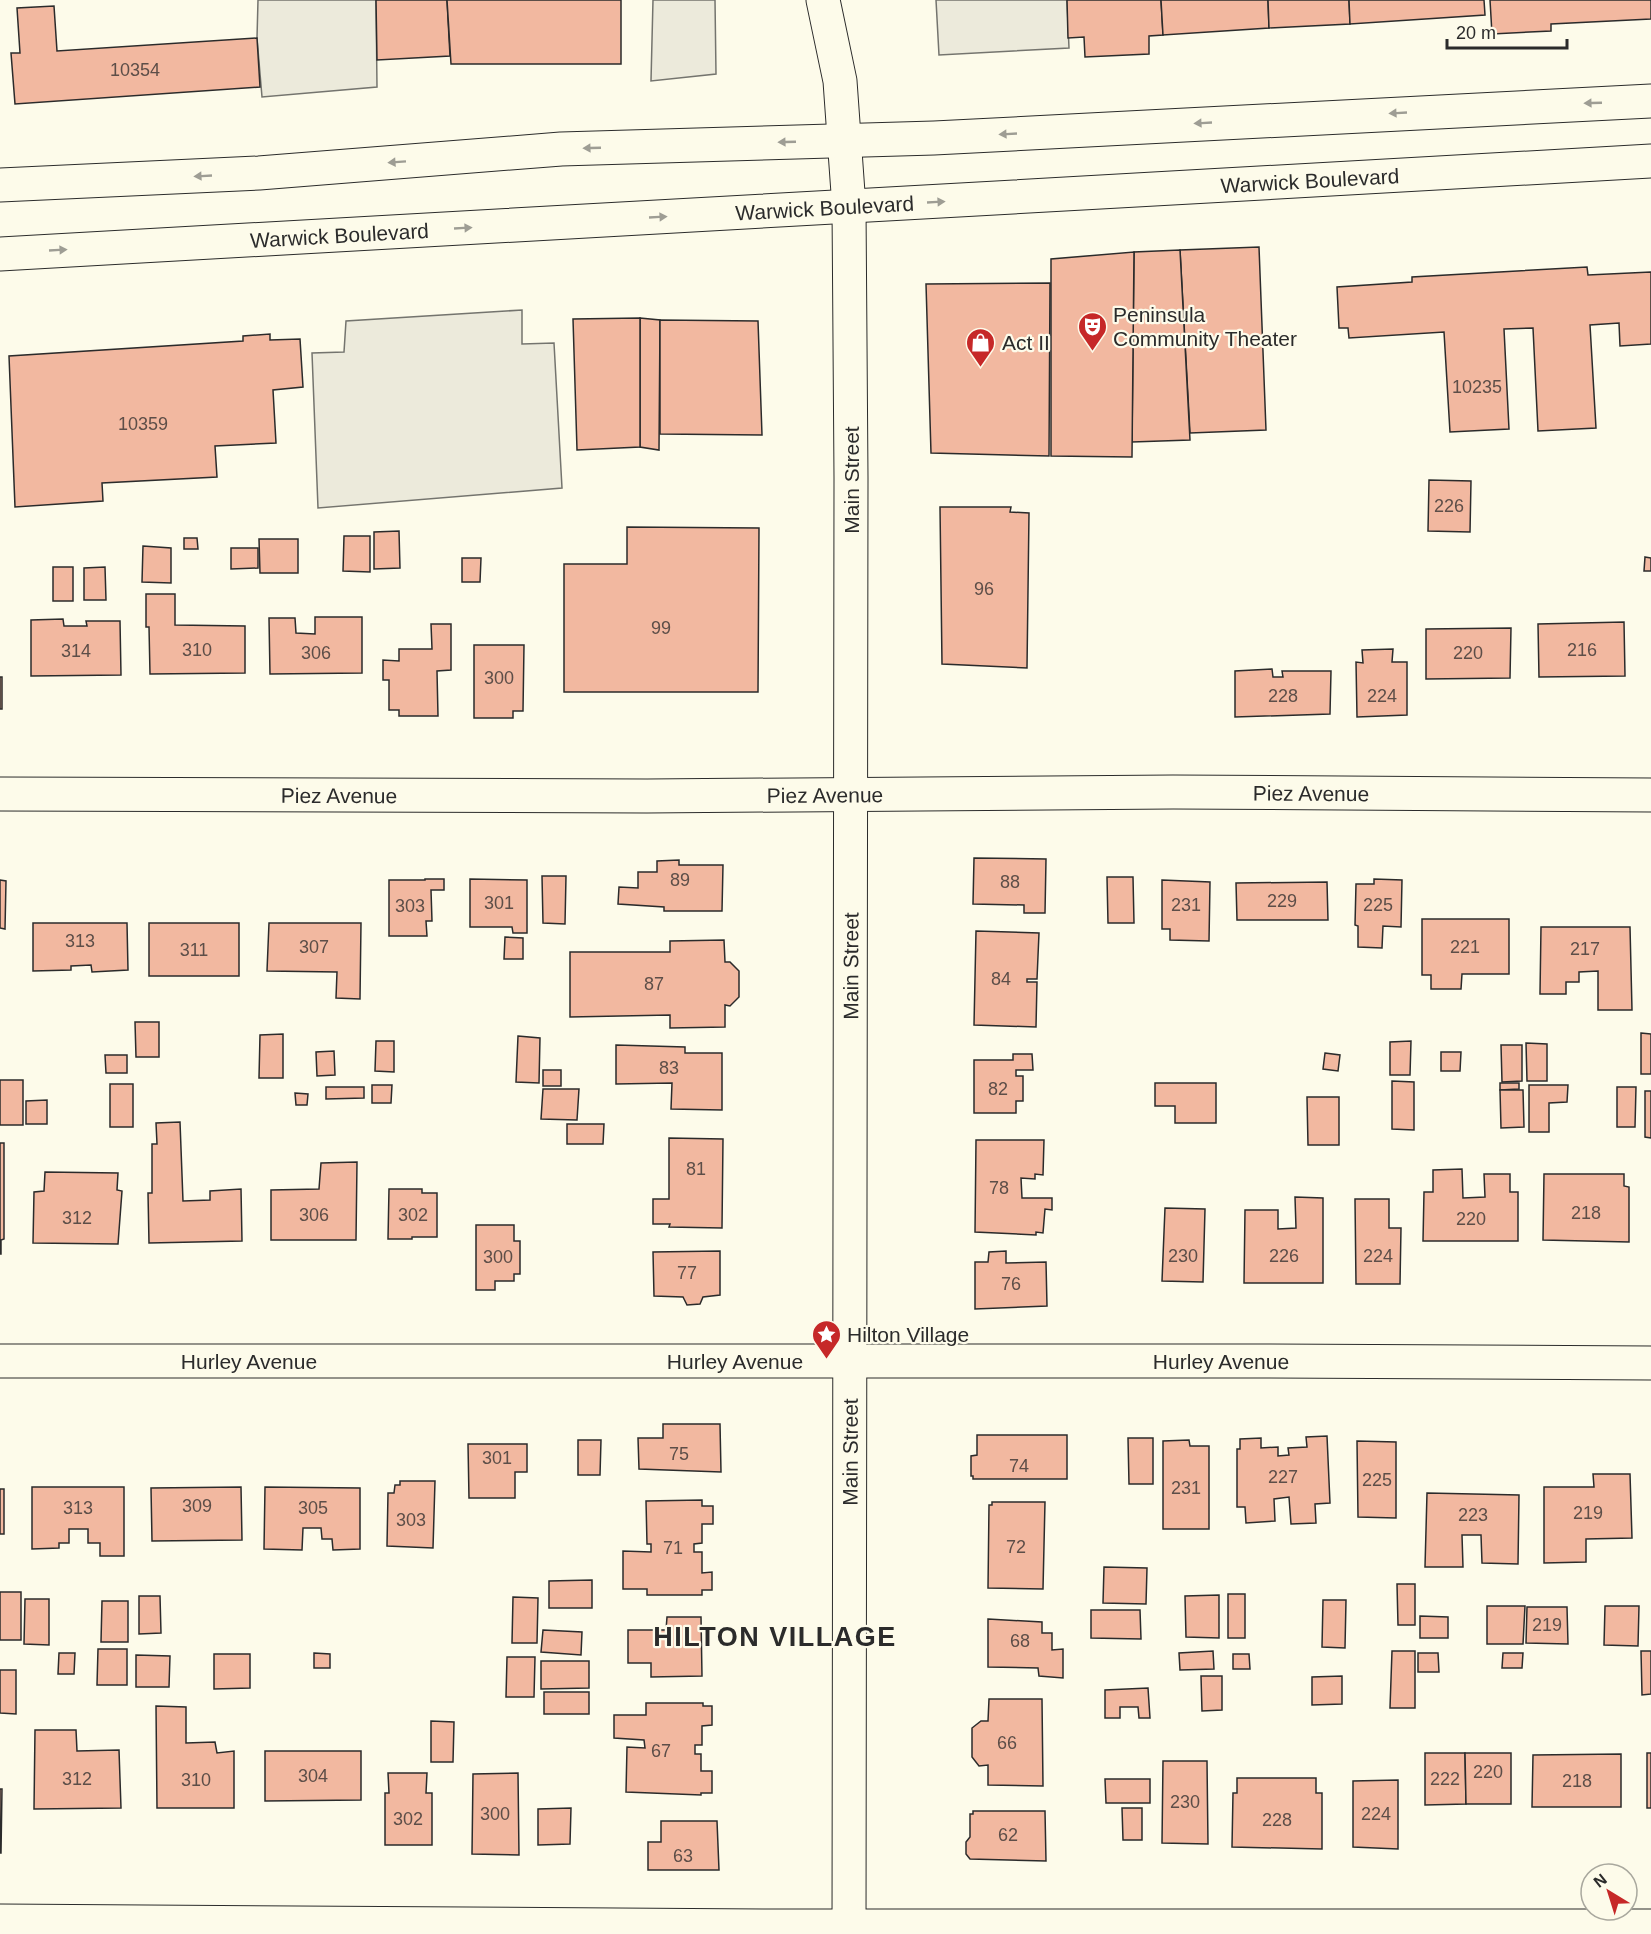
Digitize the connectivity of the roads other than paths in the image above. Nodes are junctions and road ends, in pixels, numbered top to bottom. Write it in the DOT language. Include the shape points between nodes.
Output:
graph roads {
  1 [pos="824,0"];
  2 [pos="1651,101"];
  3 [pos="845,140"];
  4 [pos="1651,161"];
  5 [pos="0,185"];
  6 [pos="849,207"];
  7 [pos="0,254"];
  8 [pos="0,794"];
  9 [pos="850,795"];
  10 [pos="1651,795"];
  11 [pos="0,1361"];
  12 [pos="849,1361"];
  13 [pos="1651,1363"];
  14 [pos="0,1921"];
  15 [pos="1651,1926"];
  16 [pos="849,1930"];
  1 -- 3 [label="street, Main Street" via="840,81"];
  2 -- 3 [label="street, one-way"];
  3 -- 5 [label="street, one-way" via="561,149 259,173"];
  3 -- 6 [label="street, Main Street"];
  6 -- 4 [label="street, Warwick Boulevard, one-way"];
  7 -- 6 [label="street, Warwick Boulevard, one-way"];
  6 -- 9 [label="street, Main Street"];
  8 -- 9 [label="street, Piez Avenue"];
  9 -- 10 [label="street, Piez Avenue"];
  9 -- 12 [label="street, Main Street"];
  11 -- 12 [label="street, Hurley Avenue"];
  12 -- 13 [label="street, Hurley Avenue"];
  12 -- 16 [label="street, Main Street"];
  14 -- 16 [label="street"];
  15 -- 16 [label="street"];
}
